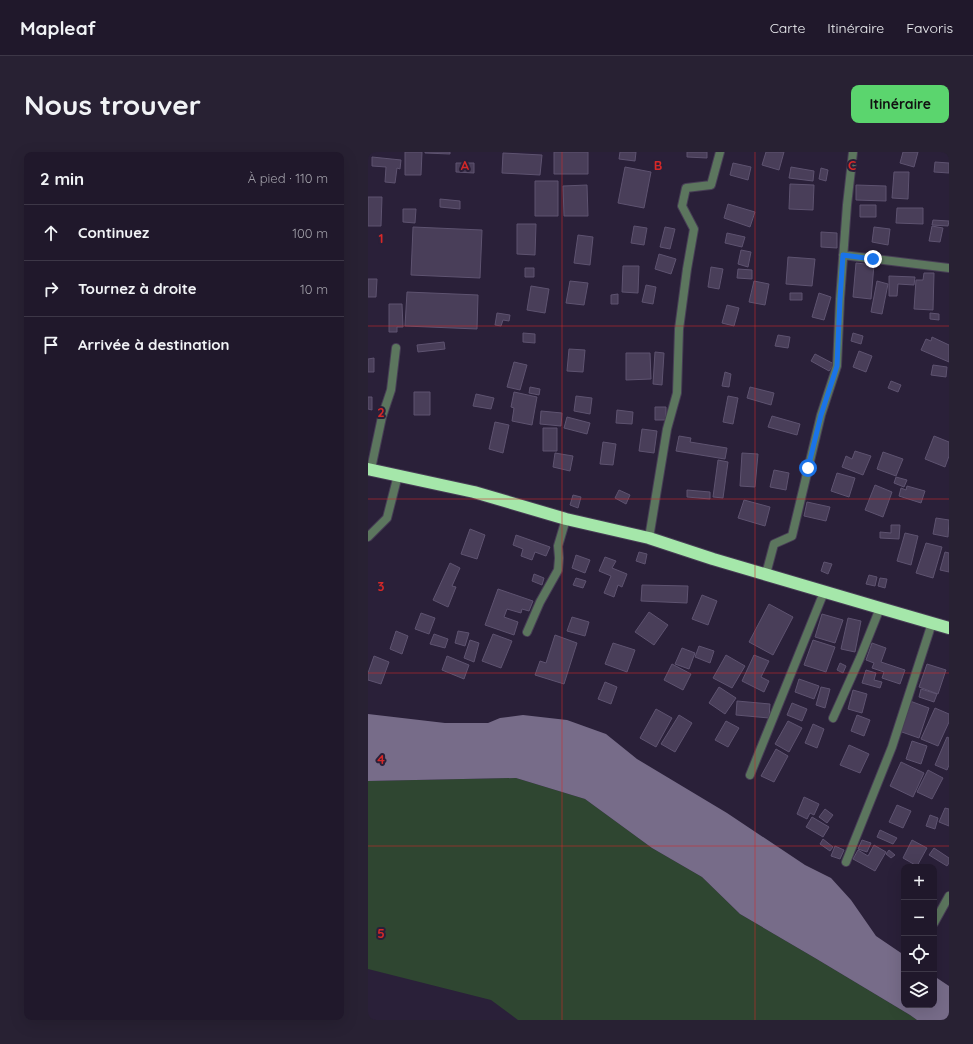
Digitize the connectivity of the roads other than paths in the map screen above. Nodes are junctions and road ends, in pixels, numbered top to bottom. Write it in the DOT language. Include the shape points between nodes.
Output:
graph roads {
  1 [pos="720,152"];
  2 [pos="853,152"];
  3 [pos="843,255"];
  4 [pos="949,268"];
  5 [pos="396,348"];
  6 [pos="369,469"];
  7 [pos="398,475"];
  8 [pos="566,520"];
  9 [pos="368,537"];
  10 [pos="649,538"];
  11 [pos="766,574"];
  12 [pos="824,592"];
  13 [pos="880,608"];
  14 [pos="932,623"];
  15 [pos="949,628"];
  16 [pos="527,632"];
  17 [pos="833,718"];
  18 [pos="750,775"];
  19 [pos="846,862"];
  20 [pos="949,896"];
  21 [pos="937,918"];
  1 -- 10 [label="street" via="711,185 686,188 682,206 694,229 679,329 677,393 667,428"];
  2 -- 3 [label="street"];
  3 -- 4 [label="street"];
  3 -- 11 [label="street" via="837,366 821,415 792,536 774,544"];
  5 -- 6 [label="street" via="391,390"];
  6 -- 7 [label="highway"];
  7 -- 8 [label="highway" via="474,492"];
  7 -- 9 [label="street" via="387,518"];
  8 -- 10 [label="highway"];
  8 -- 16 [label="street" via="558,546 558,570"];
  10 -- 11 [label="highway"];
  11 -- 12 [label="highway"];
  12 -- 13 [label="highway"];
  12 -- 18 [label="street"];
  13 -- 14 [label="highway"];
  13 -- 17 [label="street"];
  14 -- 15 [label="highway"];
  14 -- 19 [label="street" via="892,747"];
  20 -- 21 [label="street"];
}
